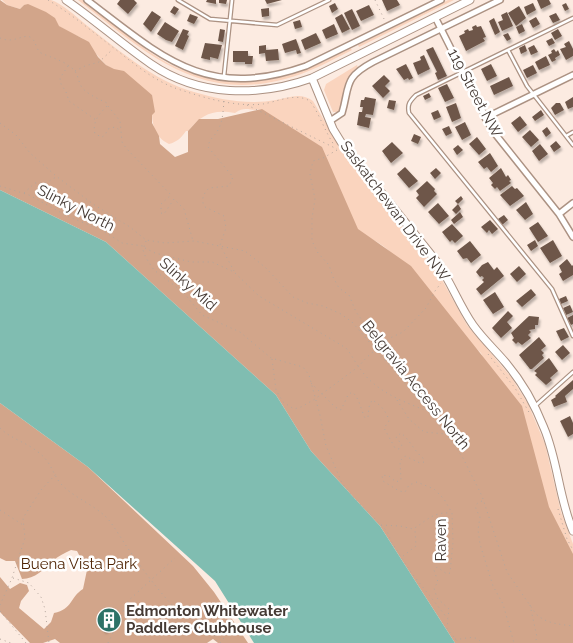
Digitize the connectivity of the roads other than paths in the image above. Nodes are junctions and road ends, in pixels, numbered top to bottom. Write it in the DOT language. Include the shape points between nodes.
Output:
graph roads {
  1 [pos="66,0"];
  2 [pos="87,0"];
  3 [pos="178,0"];
  4 [pos="232,0"];
  5 [pos="329,0"];
  6 [pos="441,0"];
  7 [pos="470,0"];
  8 [pos="500,0"];
  9 [pos="435,17"];
  10 [pos="573,18"];
  11 [pos="230,22"];
  12 [pos="442,29"];
  13 [pos="352,43"];
  14 [pos="508,50"];
  15 [pos="358,55"];
  16 [pos="463,72"];
  17 [pos="573,75"];
  18 [pos="223,77"];
  19 [pos="312,78"];
  20 [pos="533,94"];
  21 [pos="485,118"];
  22 [pos="330,121"];
  23 [pos="573,132"];
  24 [pos="566,136"];
  25 [pos="573,144"];
  26 [pos="573,203"];
  27 [pos="558,214"];
  28 [pos="573,237"];
  29 [pos="573,336"];
  30 [pos="573,372"];
  31 [pos="535,406"];
  32 [pos="573,531"];
  1 -- 19 [label="street" via="152,65 190,83 250,92"];
  2 -- 18 [label="street" via="179,65"];
  3 -- 11 [label="lane" via="210,19"];
  4 -- 11 [label="lane"];
  5 -- 11 [label="lane" via="277,25"];
  6 -- 13 [label="street"];
  7 -- 9 [label="street"];
  8 -- 12 [label="street"];
  9 -- 12 [label="street, 119 Street NW"];
  9 -- 15 [label="street"];
  10 -- 14 [label="lane"];
  11 -- 18 [label="lane"];
  12 -- 16 [label="street, 119 Street NW"];
  12 -- 22 [label="street" via="359,71 347,86 342,113"];
  13 -- 15 [label="street"];
  13 -- 18 [label="street" via="286,73 248,78"];
  14 -- 16 [label="lane"];
  14 -- 20 [label="lane"];
  15 -- 19 [label="street"];
  16 -- 21 [label="street, 119 Street NW"];
  16 -- 29 [label="lane" via="416,95 410,101 409,113 552,289"];
  17 -- 20 [label="street"];
  19 -- 22 [label="street, Saskatchewan Drive NW"];
  20 -- 21 [label="street"];
  20 -- 24 [label="lane"];
  21 -- 27 [label="street, 119 Street NW" via="500,142"];
  22 -- 31 [label="street, Saskatchewan Drive NW" via="341,142 437,262 472,324 506,364"];
  23 -- 24 [label="lane"];
  24 -- 25 [label="lane"];
  26 -- 27 [label="street"];
  27 -- 28 [label="street, 119 Street NW"];
  30 -- 31 [label="lane"];
  31 -- 32 [label="street, Saskatchewan Drive NW" via="551,447"];
}
